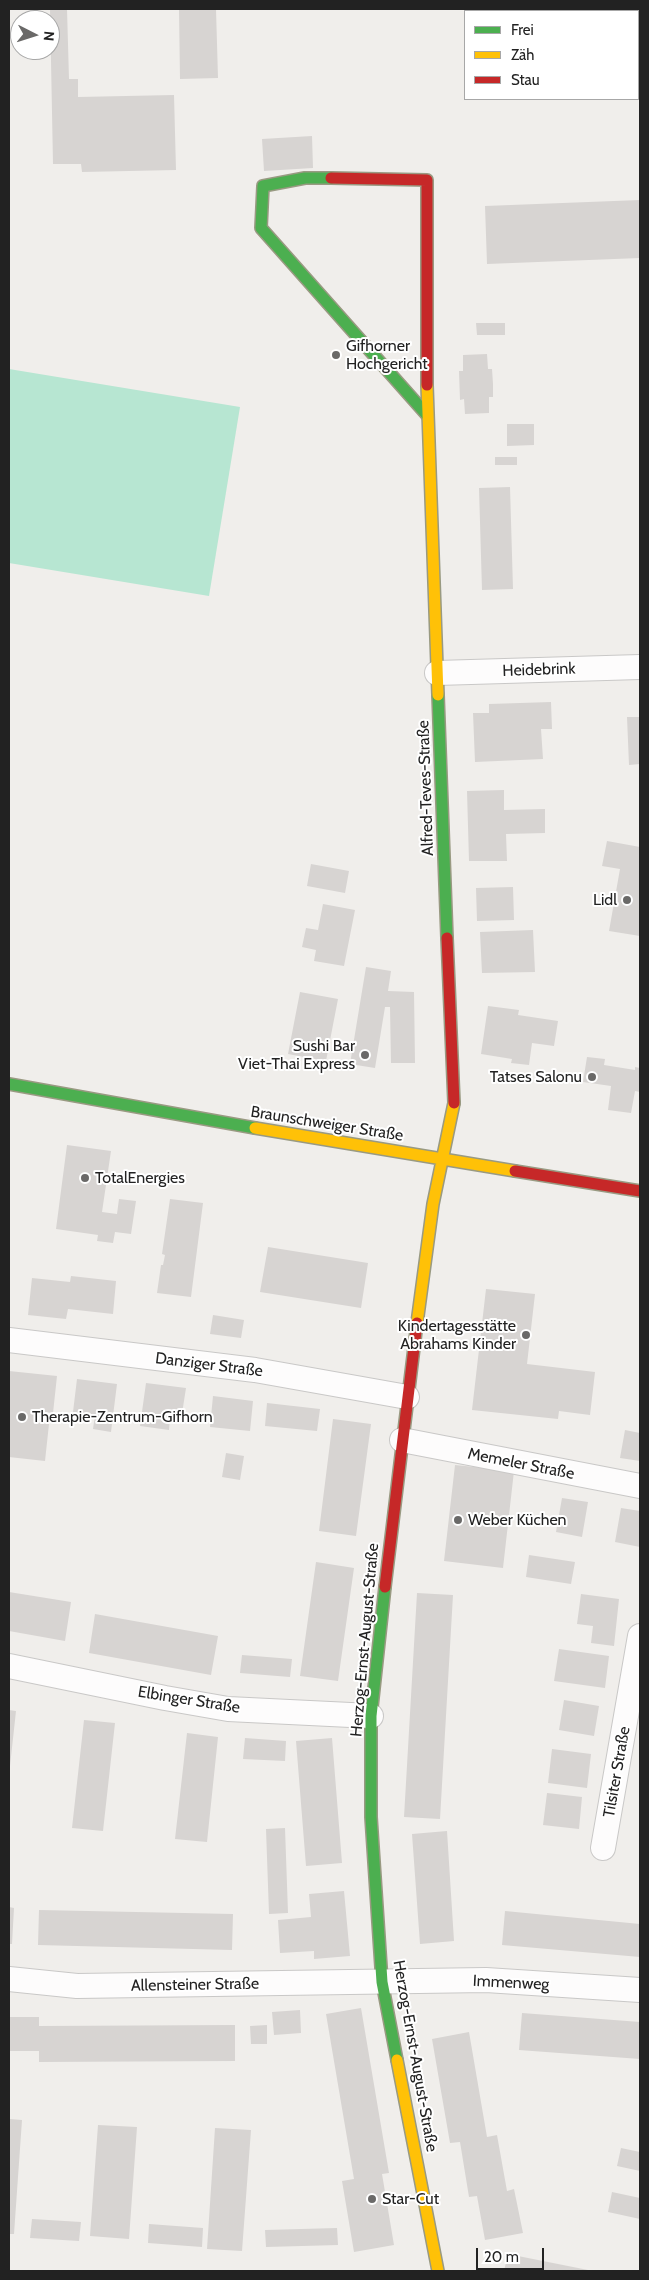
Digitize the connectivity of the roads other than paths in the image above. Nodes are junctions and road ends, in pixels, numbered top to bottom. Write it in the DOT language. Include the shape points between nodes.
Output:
graph roads {
  1 [pos="427,415"];
  2 [pos="640,667"];
  3 [pos="438,673"];
  4 [pos="9,1084"];
  5 [pos="441,1159"];
  6 [pos="640,1191"];
  7 [pos="9,1340"];
  8 [pos="407,1397"];
  9 [pos="402,1440"];
  10 [pos="640,1486"];
  11 [pos="640,1636"];
  12 [pos="9,1666"];
  13 [pos="638,1673"];
  14 [pos="371,1716"];
  15 [pos="603,1848"];
  16 [pos="9,1979"];
  17 [pos="382,1982"];
  18 [pos="640,1990"];
  19 [pos="438,2271"];
  1 -- 1 [label="street, Alfred-Teves-Straße" via="261,228 263,186 305,178 428,180"];
  1 -- 3 [label="street, Alfred-Teves-Straße"];
  2 -- 3 [label="street, Heidebrink"];
  3 -- 5 [label="street, Alfred-Teves-Straße" via="454,1105"];
  4 -- 5 [label="street, Braunschweiger Straße"];
  5 -- 6 [label="street, Braunschweiger Straße"];
  5 -- 8 [label="street, Herzog-Ernst-August-Straße"];
  7 -- 8 [label="street, Danziger Straße" via="255,1370"];
  8 -- 9 [label="street, Herzog-Ernst-August-Straße"];
  9 -- 10 [label="street, Memeler Straße"];
  9 -- 14 [label="street, Herzog-Ernst-August-Straße"];
  11 -- 13 [label="street, Tilsiter Straße"];
  12 -- 14 [label="street, Elbinger Straße" via="228,1709"];
  13 -- 15 [label="street, Tilsiter Straße"];
  14 -- 17 [label="street, Herzog-Ernst-August-Straße" via="371,1817"];
  16 -- 17 [label="street, Allensteiner Straße" via="77,1986"];
  17 -- 18 [label="street, Immenweg" via="486,1980"];
  17 -- 19 [label="street, Herzog-Ernst-August-Straße"];
}
